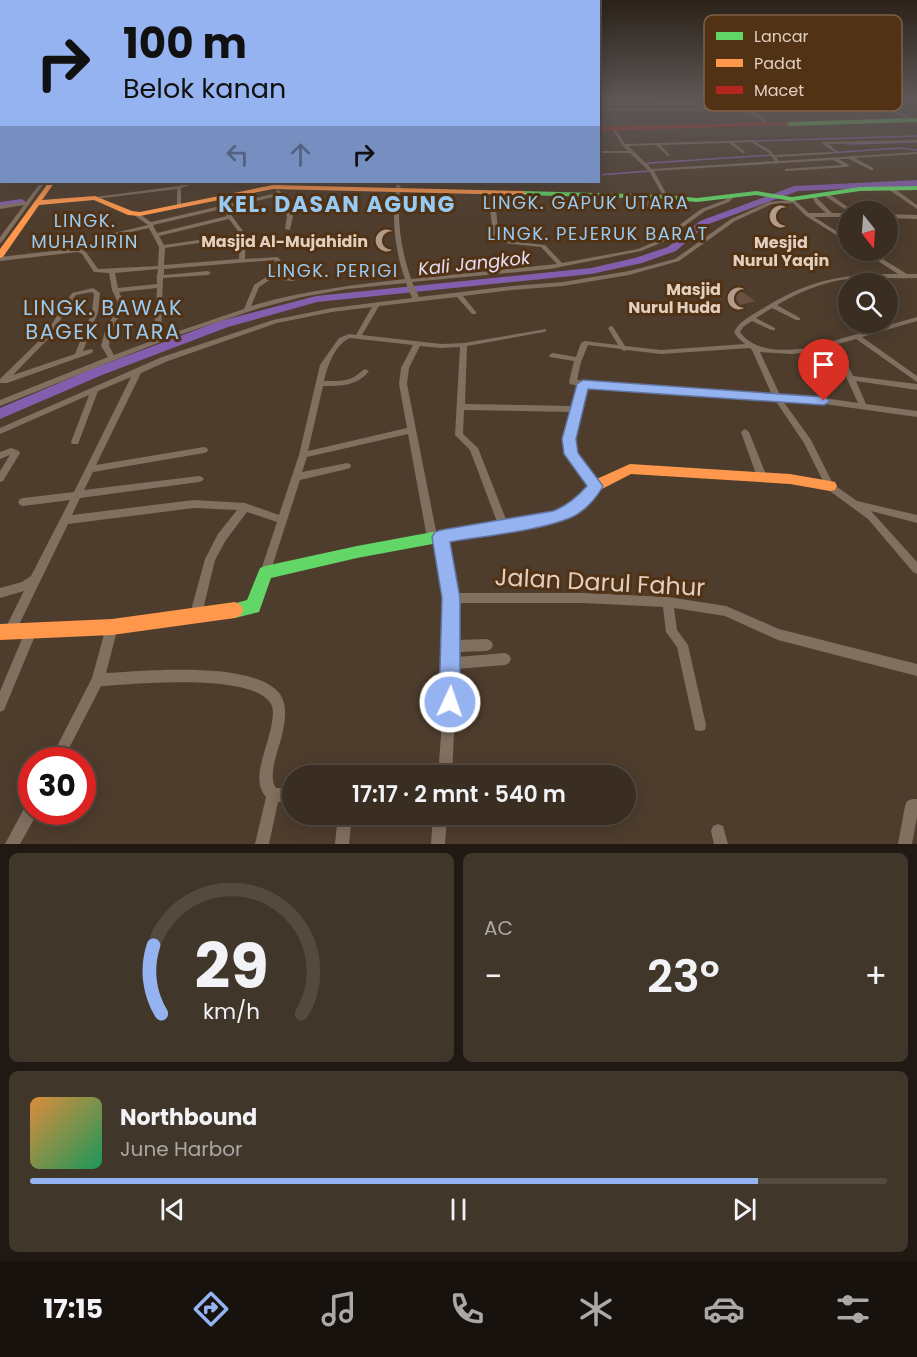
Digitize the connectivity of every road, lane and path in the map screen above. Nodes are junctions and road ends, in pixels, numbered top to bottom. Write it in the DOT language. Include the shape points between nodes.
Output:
graph roads {
  1 [pos="621,140"];
  2 [pos="917,141"];
  3 [pos="729,142"];
  4 [pos="657,144"];
  5 [pos="624,145"];
  6 [pos="600,152"];
  7 [pos="630,152"];
  8 [pos="744,153"];
  9 [pos="823,153"];
  10 [pos="907,153"];
  11 [pos="917,153"];
  12 [pos="668,155"];
  13 [pos="773,156"];
  14 [pos="851,158"];
  15 [pos="917,158"];
  16 [pos="834,159"];
  17 [pos="806,161"];
  18 [pos="778,162"];
  19 [pos="818,168"];
  20 [pos="871,169"];
  21 [pos="651,170"];
  22 [pos="787,170"];
  23 [pos="45,183"];
  24 [pos="193,183"];
  25 [pos="179,187"];
  26 [pos="398,187"];
  27 [pos="891,188"];
  28 [pos="917,188"];
  29 [pos="278,191"];
  30 [pos="495,194"];
  31 [pos="733,196"];
  32 [pos="820,196"];
  33 [pos="666,197"];
  34 [pos="95,198"];
  35 [pos="791,200"];
  36 [pos="35,202"];
  37 [pos="838,202"];
  38 [pos="220,203"];
  39 [pos="179,206"];
  40 [pos="0,207"];
  41 [pos="917,207"];
  42 [pos="136,214"];
  43 [pos="808,215"];
  44 [pos="831,215"];
  45 [pos="838,215"];
  46 [pos="898,216"];
  47 [pos="229,217"];
  48 [pos="917,217"];
  49 [pos="150,225"];
  50 [pos="288,229"];
  51 [pos="117,232"];
  52 [pos="838,234"];
  53 [pos="156,235"];
  54 [pos="243,235"];
  55 [pos="0,241"];
  56 [pos="0,246"];
  57 [pos="162,247"];
  58 [pos="0,257"];
  59 [pos="242,260"];
  60 [pos="881,261"];
  61 [pos="561,265"];
  62 [pos="161,267"];
  63 [pos="112,271"];
  64 [pos="208,273"];
  65 [pos="905,276"];
  66 [pos="917,276"];
  67 [pos="159,277"];
  68 [pos="269,277"];
  69 [pos="293,279"];
  70 [pos="410,281"];
  71 [pos="158,286"];
  72 [pos="115,290"];
  73 [pos="458,294"];
  74 [pos="415,297"];
  75 [pos="377,304"];
  76 [pos="773,306"];
  77 [pos="246,311"];
  78 [pos="474,313"];
  79 [pos="753,319"];
  80 [pos="798,319"];
  81 [pos="917,319"];
  82 [pos="611,328"];
  83 [pos="773,329"];
  84 [pos="544,330"];
  85 [pos="358,337"];
  86 [pos="858,337"];
  87 [pos="157,340"];
  88 [pos="835,344"];
  89 [pos="417,345"];
  90 [pos="464,345"];
  91 [pos="754,347"];
  92 [pos="624,349"];
  93 [pos="88,351"];
  94 [pos="78,354"];
  95 [pos="553,355"];
  96 [pos="112,358"];
  97 [pos="578,360"];
  98 [pos="138,370"];
  99 [pos="365,371"];
  100 [pos="851,378"];
  101 [pos="917,380"];
  102 [pos="2,382"];
  103 [pos="320,384"];
  104 [pos="583,384"];
  105 [pos="917,387"];
  106 [pos="95,389"];
  107 [pos="778,399"];
  108 [pos="0,403"];
  109 [pos="862,406"];
  110 [pos="461,407"];
  111 [pos="576,409"];
  112 [pos="917,414"];
  113 [pos="411,430"];
  114 [pos="0,431"];
  115 [pos="745,432"];
  116 [pos="75,442"];
  117 [pos="204,450"];
  118 [pos="303,455"];
  119 [pos="0,456"];
  120 [pos="347,466"];
  121 [pos="90,469"];
  122 [pos="297,477"];
  123 [pos="762,477"];
  124 [pos="0,479"];
  125 [pos="199,479"];
  126 [pos="595,486"];
  127 [pos="830,486"];
  128 [pos="79,494"];
  129 [pos="23,502"];
  130 [pos="852,502"];
  131 [pos="245,507"];
  132 [pos="917,519"];
  133 [pos="66,520"];
  134 [pos="283,520"];
  135 [pos="504,527"];
  136 [pos="436,537"];
  137 [pos="917,569"];
  138 [pos="265,573"];
  139 [pos="36,579"];
  140 [pos="0,593"];
  141 [pos="451,598"];
  142 [pos="668,602"];
  143 [pos="196,614"];
  144 [pos="112,627"];
  145 [pos="31,631"];
  146 [pos="5,632"];
  147 [pos="487,645"];
  148 [pos="451,646"];
  149 [pos="505,659"];
  150 [pos="452,663"];
  151 [pos="917,669"];
  152 [pos="98,680"];
  153 [pos="0,706"];
  154 [pos="700,724"];
  155 [pos="63,747"];
  156 [pos="446,765"];
  157 [pos="273,795"];
  158 [pos="282,795"];
  159 [pos="917,806"];
  160 [pos="23,825"];
  161 [pos="344,825"];
  162 [pos="439,825"];
  163 [pos="12,844"];
  164 [pos="262,844"];
  165 [pos="342,844"];
  166 [pos="438,844"];
  167 [pos="905,844"];
  1 -- 5 [label="street"];
  2 -- 9 [label="street" via="823,143 836,152"];
  3 -- 4 [label="street"];
  3 -- 8 [label="street"];
  3 -- 13 [label="street" via="754,141"];
  4 -- 5 [label="street"];
  4 -- 12 [label="street"];
  5 -- 7 [label="street"];
  6 -- 7 [label="street"];
  7 -- 21 [label="street"];
  9 -- 13 [label="street"];
  9 -- 16 [label="street"];
  10 -- 11 [label="street"];
  10 -- 14 [label="street"];
  10 -- 15 [label="street"];
  13 -- 18 [label="street"];
  14 -- 16 [label="street"];
  14 -- 20 [label="street"];
  16 -- 17 [label="street"];
  16 -- 19 [label="street" via="847,166"];
  17 -- 18 [label="street"];
  17 -- 19 [label="street"];
  18 -- 21 [label="street"];
  19 -- 22 [label="street"];
  21 -- 33 [label="street"];
  23 -- 36 [label="street"];
  24 -- 25 [label="street"];
  25 -- 34 [label="street"];
  25 -- 39 [label="street"];
  26 -- 29 [label="street"];
  26 -- 30 [label="street"];
  26 -- 70 [label="street" via="397,233"];
  27 -- 28 [label="street"];
  27 -- 32 [label="street"];
  27 -- 41 [label="street"];
  29 -- 38 [label="street" via="261,188"];
  29 -- 50 [label="street" via="290,216"];
  30 -- 33 [label="street"];
  30 -- 61 [label="street" via="496,241 543,246"];
  31 -- 33 [label="street" via="693,200"];
  31 -- 35 [label="street" via="756,193"];
  31 -- 61 [label="street" via="703,210 651,246"];
  32 -- 35 [label="street"];
  32 -- 37 [label="street"];
  32 -- 44 [label="street" via="818,203"];
  34 -- 36 [label="street"];
  34 -- 42 [label="street"];
  35 -- 43 [label="street"];
  35 -- 73 [label="street" via="771,203 733,220 669,263 587,281"];
  36 -- 40 [label="street"];
  36 -- 55 [label="street"];
  36 -- 56 [label="street"];
  36 -- 58 [label="street"];
  38 -- 39 [label="street"];
  38 -- 47 [label="street"];
  38 -- 49 [label="street"];
  39 -- 42 [label="street"];
  42 -- 49 [label="street"];
  43 -- 44 [label="street"];
  43 -- 52 [label="street"];
  44 -- 45 [label="street"];
  46 -- 48 [label="street"];
  47 -- 53 [label="street"];
  47 -- 54 [label="street"];
  49 -- 51 [label="street"];
  49 -- 53 [label="street"];
  53 -- 57 [label="street"];
  54 -- 57 [label="street"];
  54 -- 59 [label="street"];
  57 -- 62 [label="street"];
  58 -- 63 [label="street" via="79,250 94,269"];
  59 -- 62 [label="street"];
  59 -- 68 [label="street" via="276,258 281,269"];
  60 -- 65 [label="street"];
  61 -- 70 [label="street"];
  62 -- 63 [label="street"];
  62 -- 67 [label="street"];
  63 -- 72 [label="street"];
  64 -- 67 [label="street"];
  65 -- 66 [label="street"];
  65 -- 76 [label="street" via="832,279 797,290"];
  67 -- 71 [label="street"];
  68 -- 69 [label="street"];
  68 -- 77 [label="street" via="254,288"];
  70 -- 74 [label="street"];
  70 -- 77 [label="street" via="331,289"];
  71 -- 72 [label="street"];
  71 -- 87 [label="street"];
  72 -- 96 [label="street" via="121,308 108,331 105,346"];
  73 -- 74 [label="street"];
  73 -- 78 [label="street"];
  74 -- 75 [label="street"];
  75 -- 85 [label="street"];
  75 -- 98 [label="street" via="275,321"];
  76 -- 79 [label="street"];
  76 -- 80 [label="street"];
  77 -- 87 [label="street"];
  79 -- 83 [label="street"];
  79 -- 91 [label="street" via="737,332"];
  81 -- 86 [label="street"];
  82 -- 92 [label="street"];
  84 -- 90 [label="street"];
  85 -- 89 [label="street"];
  85 -- 103 [label="street" via="341,339 324,365"];
  86 -- 88 [label="street"];
  86 -- 101 [label="street"];
  87 -- 96 [label="street"];
  88 -- 91 [label="street" via="800,352"];
  88 -- 100 [label="street"];
  89 -- 90 [label="street"];
  89 -- 113 [label="street" via="403,375"];
  90 -- 110 [label="street"];
  91 -- 92 [label="street" via="683,352"];
  91 -- 107 [label="street"];
  92 -- 97 [label="street" via="584,343"];
  93 -- 94 [label="street"];
  94 -- 102 [label="street"];
  94 -- 102 [label="street" via="97,307 95,291 73,295 47,337"];
  95 -- 97 [label="street"];
  96 -- 108 [label="street"];
  97 -- 104 [label="street" via="573,382"];
  98 -- 106 [label="street"];
  98 -- 121 [label="street"];
  99 -- 103 [label="street" via="353,382"];
  100 -- 105 [label="street"];
  100 -- 109 [label="street"];
  103 -- 118 [label="street"];
  104 -- 107 [label="street"];
  104 -- 111 [label="street"];
  106 -- 114 [label="street"];
  106 -- 116 [label="street"];
  107 -- 109 [label="street"];
  107 -- 127 [label="street" via="808,442"];
  109 -- 112 [label="street"];
  110 -- 111 [label="street"];
  110 -- 135 [label="street" via="459,435 474,448"];
  111 -- 126 [label="street" via="569,447"];
  113 -- 118 [label="street"];
  113 -- 136 [label="street"];
  115 -- 123 [label="street"];
  117 -- 121 [label="street"];
  118 -- 122 [label="street"];
  119 -- 124 [label="street" via="15,451 16,455"];
  120 -- 122 [label="street"];
  121 -- 128 [label="street"];
  122 -- 134 [label="street"];
  123 -- 126 [label="street" via="630,469"];
  123 -- 127 [label="street"];
  125 -- 128 [label="street"];
  126 -- 135 [label="street" via="578,506 566,513"];
  127 -- 130 [label="street"];
  128 -- 129 [label="street"];
  128 -- 133 [label="street"];
  130 -- 132 [label="street"];
  130 -- 137 [label="street" via="871,516"];
  131 -- 133 [label="street" via="194,504"];
  131 -- 134 [label="street"];
  131 -- 143 [label="street" via="210,560"];
  133 -- 139 [label="street"];
  134 -- 138 [label="street"];
  135 -- 136 [label="street"];
  136 -- 138 [label="street"];
  136 -- 141 [label="street"];
  138 -- 143 [label="street" via="253,607"];
  139 -- 140 [label="street"];
  139 -- 146 [label="street"];
  141 -- 142 [label="street, Jalan Darul Fahur"];
  141 -- 148 [label="street"];
  142 -- 151 [label="street, Jalan Darul Fahur" via="733,612 778,634"];
  142 -- 154 [label="street" via="672,632 682,645"];
  143 -- 144 [label="street"];
  144 -- 145 [label="street"];
  144 -- 152 [label="street"];
  145 -- 146 [label="street"];
  145 -- 153 [label="street"];
  147 -- 148 [label="street"];
  148 -- 150 [label="street"];
  149 -- 150 [label="street"];
  150 -- 156 [label="street"];
  152 -- 155 [label="street"];
  152 -- 157 [label="street" via="215,675 267,691 276,699 278,708 266,771 267,789"];
  157 -- 158 [label="street"];
  157 -- 164 [label="street"];
  159 -- 167 [label="street" via="912,806"];
  160 -- 163 [label="street"];
  161 -- 165 [label="street"];
  162 -- 166 [label="street"];
}
